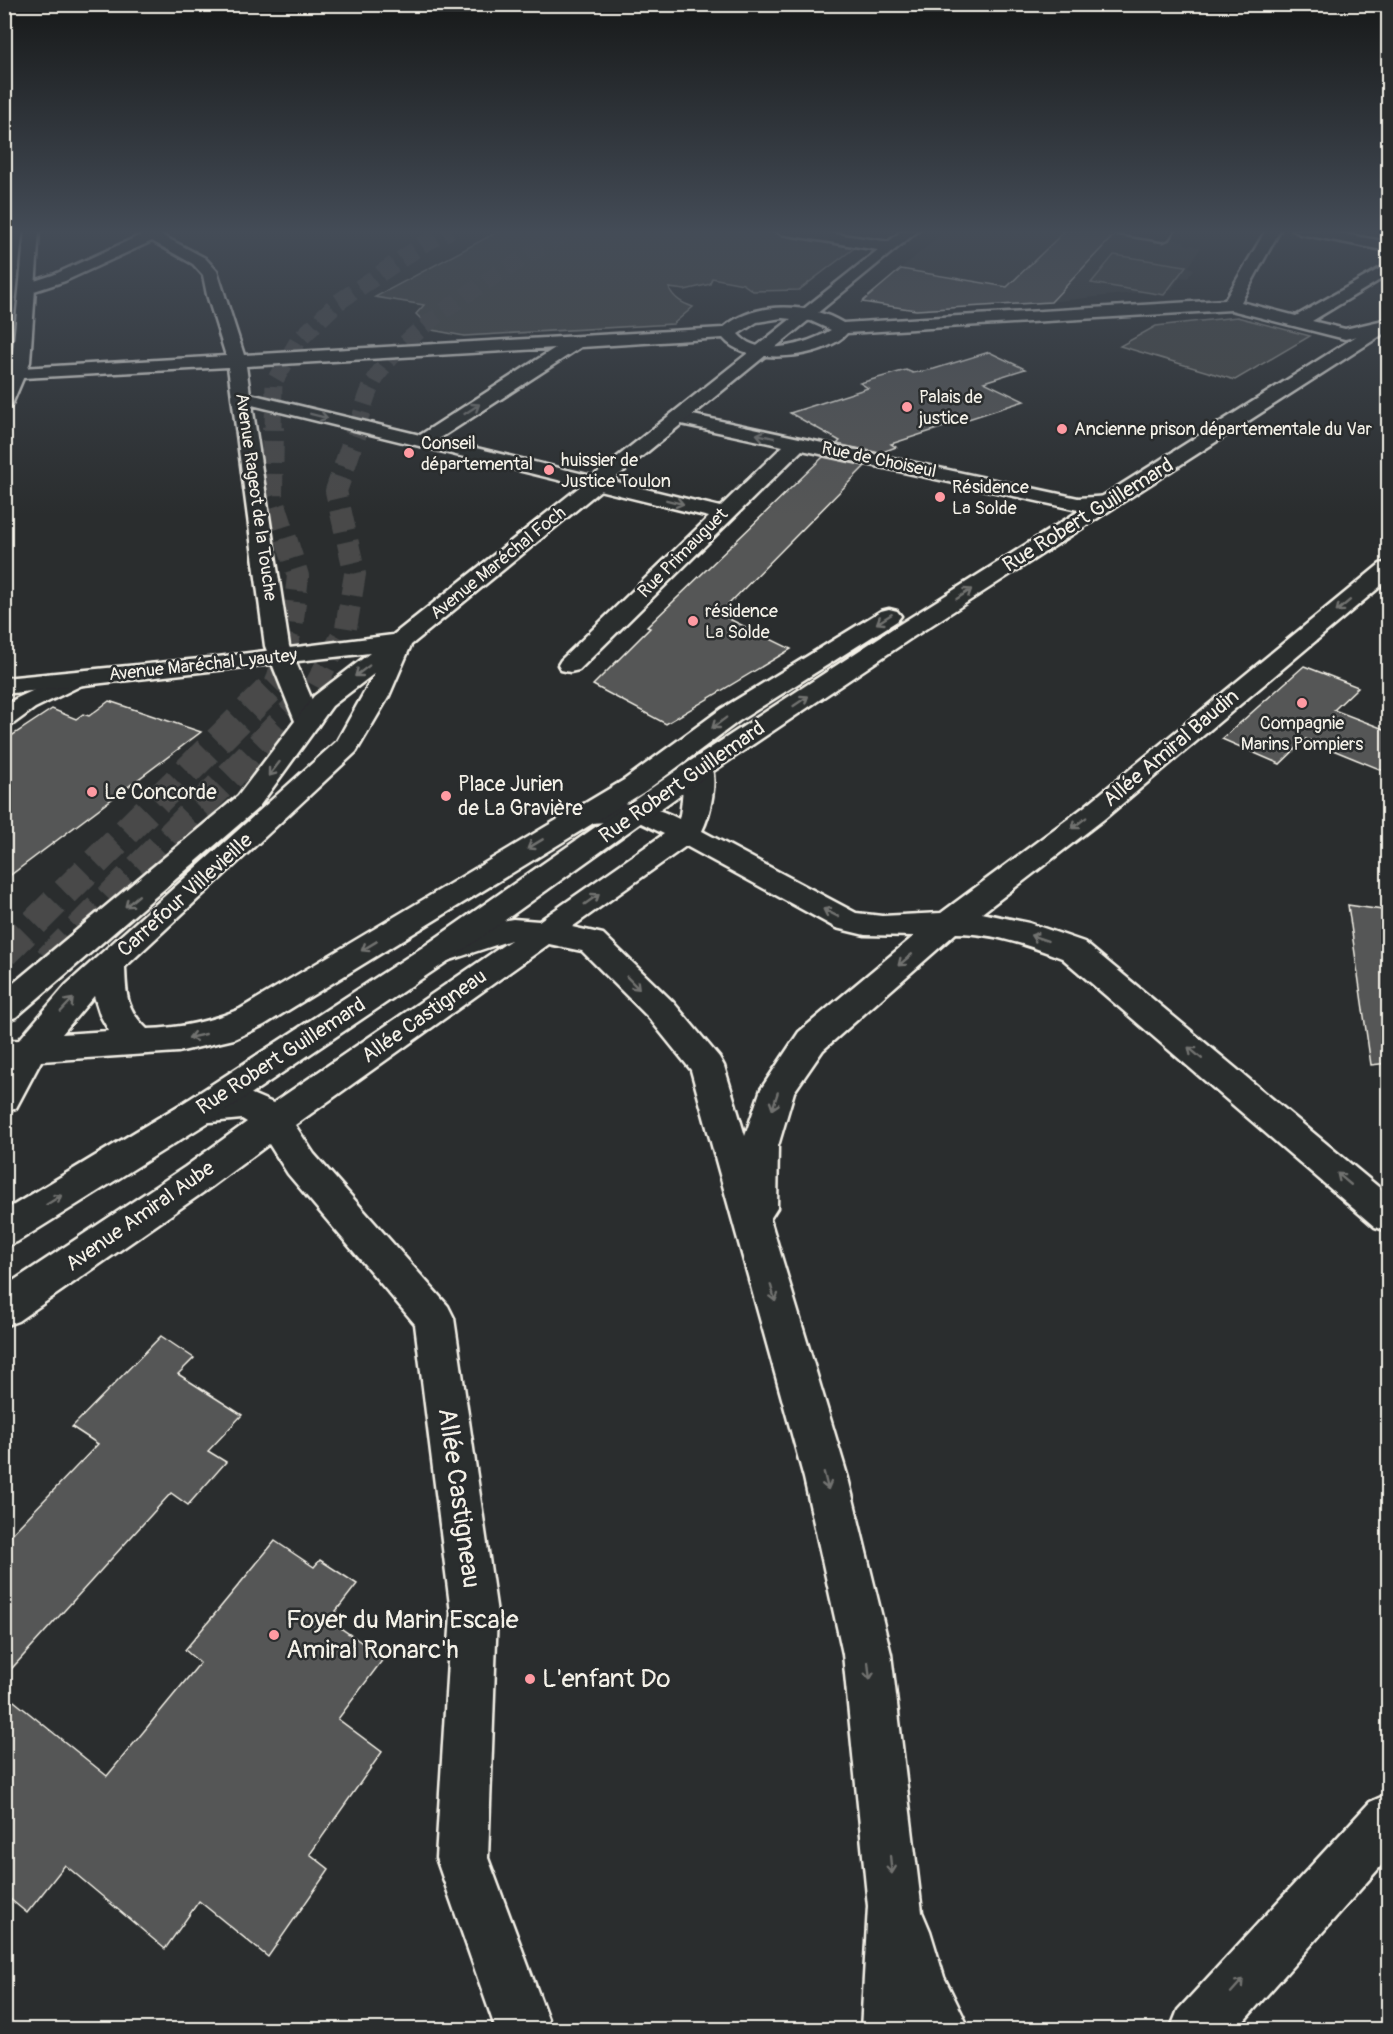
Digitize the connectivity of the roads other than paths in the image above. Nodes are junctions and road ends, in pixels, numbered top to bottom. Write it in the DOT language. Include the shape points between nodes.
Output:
graph roads {
  1 [pos="25,325"];
  2 [pos="225,325"];
  3 [pos="737,325"];
  4 [pos="795,325"];
  5 [pos="835,325"];
  6 [pos="892,325"];
  7 [pos="1312,325"];
  8 [pos="1330,325"];
  9 [pos="1368,325"];
  10 [pos="1385,325"];
  11 [pos="1317,326"];
  12 [pos="840,328"];
  13 [pos="728,333"];
  14 [pos="1355,336"];
  15 [pos="577,342"];
  16 [pos="763,350"];
  17 [pos="236,362"];
  18 [pos="11,374"];
  19 [pos="241,397"];
  20 [pos="4,402"];
  21 [pos="680,418"];
  22 [pos="423,441"];
  23 [pos="798,443"];
  24 [pos="598,483"];
  25 [pos="1080,511"];
  26 [pos="722,514"];
  27 [pos="1389,568"];
  28 [pos="401,641"];
  29 [pos="280,657"];
  30 [pos="570,665"];
  31 [pos="72,680"];
  32 [pos="4,686"];
  33 [pos="4,718"];
  34 [pos="308,721"];
  35 [pos="699,768"];
  36 [pos="639,812"];
  37 [pos="586,814"];
  38 [pos="686,833"];
  39 [pos="950,922"];
  40 [pos="545,933"];
  41 [pos="434,955"];
  42 [pos="109,964"];
  43 [pos="4,1009"];
  44 [pos="139,1042"];
  45 [pos="17,1052"];
  46 [pos="4,1099"];
  47 [pos="200,1110"];
  48 [pos="274,1121"];
  49 [pos="1389,1216"];
  50 [pos="4,1231"];
  51 [pos="757,1237"];
  52 [pos="4,1309"];
  53 [pos="1389,1820"];
  54 [pos="895,1906"];
  55 [pos="524,2030"];
  56 [pos="889,2030"];
  57 [pos="942,2030"];
  58 [pos="1198,2030"];
  1 -- 18 [label="street" via="21,362"];
  2 -- 17 [label="street, Avenue Rageot de la Touche"];
  3 -- 13 [label="street"];
  4 -- 16 [label="street, Avenue Maréchal Foch"];
  5 -- 12 [label="street"];
  6 -- 12 [label="street"];
  7 -- 11 [label="street"];
  8 -- 11 [label="street"];
  9 -- 14 [label="street"];
  10 -- 14 [label="street"];
  11 -- 14 [label="street"];
  12 -- 16 [label="street" via="828,340 807,347"];
  13 -- 15 [label="street"];
  13 -- 16 [label="street" via="743,347"];
  14 -- 25 [label="street, Rue Robert Guillemard"];
  14 -- 25 [label="street, Rue Robert Guillemard" via="1309,374 1110,502"];
  15 -- 17 [label="street"];
  22 -- 15 [label="street, one-way"];
  16 -- 21 [label="street, Avenue Maréchal Foch"];
  17 -- 18 [label="street"];
  17 -- 19 [label="street, Avenue Rageot de la Touche"];
  18 -- 20 [label="street"];
  19 -- 22 [label="street, one-way"];
  19 -- 29 [label="street, Avenue Rageot de la Touche"];
  23 -- 21 [label="street, Rue de Choiseul, one-way"];
  21 -- 24 [label="street, Avenue Maréchal Foch"];
  22 -- 24 [label="street"];
  23 -- 25 [label="street, Rue de Choiseul"];
  23 -- 26 [label="street, Rue Primauguet"];
  24 -- 26 [label="street, one-way"];
  24 -- 28 [label="street, Avenue Maréchal Foch"];
  35 -- 25 [label="street, Rue Robert Guillemard, one-way"];
  25 -- 37 [label="street, Rue Robert Guillemard, one-way" via="908,605 730,715 634,786"];
  26 -- 30 [label="street, Rue Primauguet"];
  27 -- 39 [label="street, Allée Amiral Baudin, one-way" via="1094,813"];
  28 -- 29 [label="street, Avenue Maréchal Lyautey"];
  28 -- 34 [label="street, Avenue Maréchal Foch, one-way" via="323,701"];
  28 -- 42 [label="street, Carrefour Villevieille" via="389,674 347,746"];
  29 -- 31 [label="street, Avenue Maréchal Lyautey"];
  29 -- 34 [label="street, Avenue Rageot de la Touche"];
  31 -- 32 [label="street, Avenue Maréchal Lyautey"];
  31 -- 33 [label="street"];
  34 -- 43 [label="street, Carrefour Villevieille, one-way" via="248,802"];
  35 -- 36 [label="street, Rue Robert Guillemard"];
  35 -- 38 [label="street" via="696,808"];
  36 -- 37 [label="street"];
  36 -- 38 [label="street"];
  36 -- 41 [label="street, Rue Robert Guillemard"];
  37 -- 44 [label="street, Rue Robert Guillemard, one-way" via="252,1017 222,1030 178,1040"];
  39 -- 38 [label="street, one-way" via="869,927 848,921"];
  40 -- 38 [label="street, one-way"];
  49 -- 39 [label="street, one-way" via="1073,950 986,924"];
  39 -- 51 [label="street, Allée Amiral Baudin, one-way" via="811,1041 778,1089 760,1146"];
  40 -- 41 [label="street" via="513,929"];
  40 -- 48 [label="street, Allée Castigneau"];
  40 -- 51 [label="street, one-way" via="592,942 661,1010 707,1066"];
  41 -- 47 [label="street, Rue Robert Guillemard"];
  42 -- 44 [label="street" via="111,1007 120,1024"];
  45 -- 42 [label="street, Carrefour Villevieille, one-way"];
  44 -- 45 [label="street, Rue Robert Guillemard"];
  45 -- 46 [label="street, Carrefour Villevieille"];
  47 -- 48 [label="street, Allée Castigneau" via="246,1105"];
  50 -- 47 [label="street, Rue Robert Guillemard, one-way"];
  48 -- 52 [label="street, Avenue Amiral Aube"];
  48 -- 55 [label="street, Allée Castigneau" via="301,1164 434,1318 474,1613 462,1858"];
  51 -- 54 [label="street, one-way" via="826,1478 867,1654"];
  58 -- 53 [label="street, one-way"];
  54 -- 56 [label="street"];
  54 -- 57 [label="street" via="919,1987"];
}
